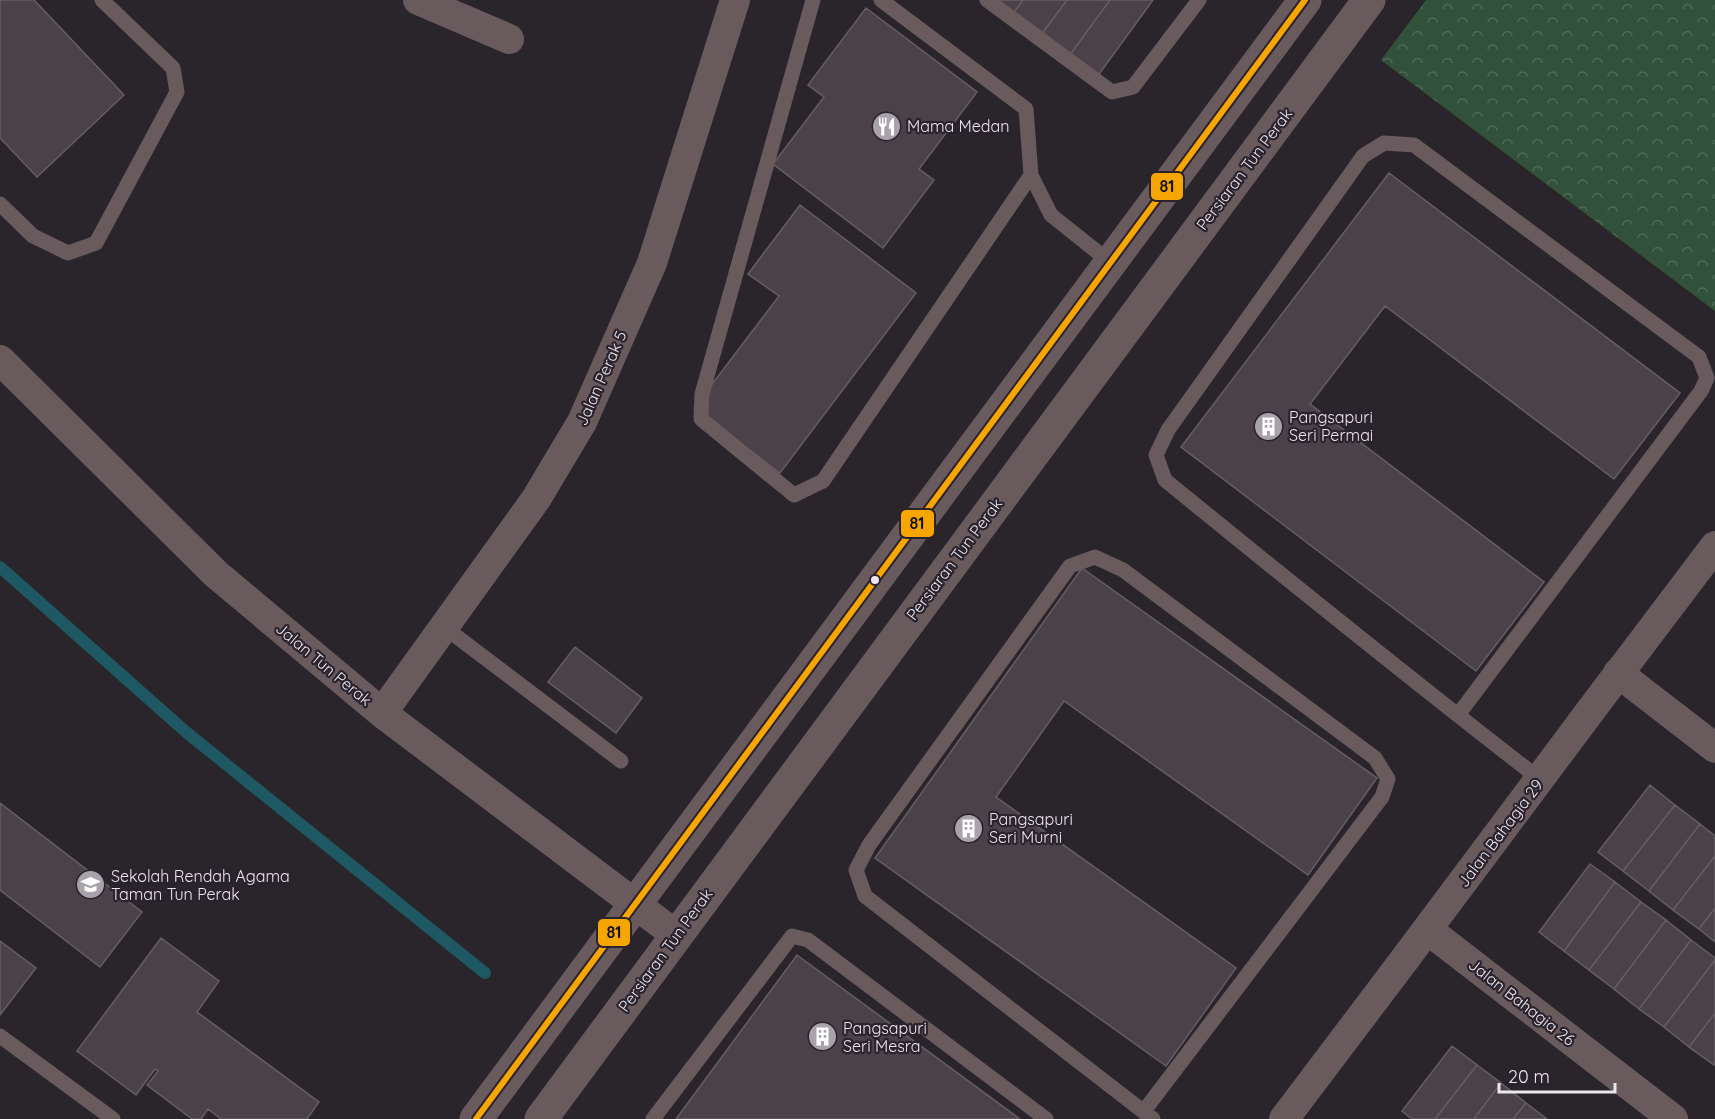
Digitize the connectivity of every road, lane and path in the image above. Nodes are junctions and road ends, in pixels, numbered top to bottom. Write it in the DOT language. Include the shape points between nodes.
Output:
graph roads {
  1 [pos="102,0"];
  2 [pos="418,0"];
  3 [pos="735,0"];
  4 [pos="813,0"];
  5 [pos="881,0"];
  6 [pos="987,0"];
  7 [pos="1199,0"];
  8 [pos="1369,0"];
  9 [pos="1300,2"];
  10 [pos="509,39"];
  11 [pos="1031,175"];
  12 [pos="0,204"];
  13 [pos="1110,262"];
  14 [pos="0,360"];
  15 [pos="1715,546"];
  16 [pos="444,627"];
  17 [pos="1618,673"];
  18 [pos="382,713"];
  19 [pos="1458,715"];
  20 [pos="1715,748"];
  21 [pos="621,761"];
  22 [pos="1541,780"];
  23 [pos="635,904"];
  24 [pos="1428,930"];
  25 [pos="676,935"];
  26 [pos="0,1036"];
  27 [pos="1148,1115"];
  28 [pos="113,1119"];
  29 [pos="476,1119"];
  30 [pos="541,1119"];
  31 [pos="653,1119"];
  32 [pos="1046,1119"];
  33 [pos="1284,1119"];
  34 [pos="1673,1119"];
  1 -- 12 [label="lane" via="173,68 177,92 96,243 68,253 33,236"];
  2 -- 10 [label="street"];
  3 -- 16 [label="street, Jalan Perak 5" via="652,263 582,422 536,499"];
  4 -- 11 [label="lane" via="702,394 701,419 794,495 823,481"];
  5 -- 11 [label="lane" via="1026,109"];
  6 -- 7 [label="lane" via="1112,92 1133,87"];
  8 -- 25 [label="street, Persiaran Tun Perak"];
  9 -- 13 [label="street"];
  11 -- 13 [label="lane" via="1050,215"];
  13 -- 23 [label="street"];
  14 -- 18 [label="street, Jalan Tun Perak" via="216,574"];
  15 -- 17 [label="street, Jalan Bahagia 29"];
  16 -- 18 [label="street, Jalan Perak 5"];
  16 -- 21 [label="lane"];
  17 -- 20 [label="street"];
  17 -- 22 [label="street, Jalan Bahagia 29"];
  18 -- 23 [label="street, Jalan Tun Perak"];
  19 -- 19 [label="lane" via="1165,480 1156,455 1168,430 1363,156 1384,144 1414,145 1699,357 1707,378 1701,392"];
  19 -- 22 [label="lane"];
  22 -- 24 [label="street, Jalan Bahagia 29"];
  23 -- 25 [label="street, Jalan Tun Perak"];
  23 -- 29 [label="street"];
  24 -- 33 [label="street, Jalan Bahagia 29"];
  24 -- 34 [label="street, Jalan Bahagia 26"];
  25 -- 30 [label="street, Persiaran Tun Perak"];
  26 -- 28 [label="lane"];
  27 -- 27 [label="lane" via="865,896 856,870 869,845 1070,566 1095,557 1123,570 1375,758 1388,779 1382,797"];
  31 -- 32 [label="lane" via="792,936 808,940"];
}
